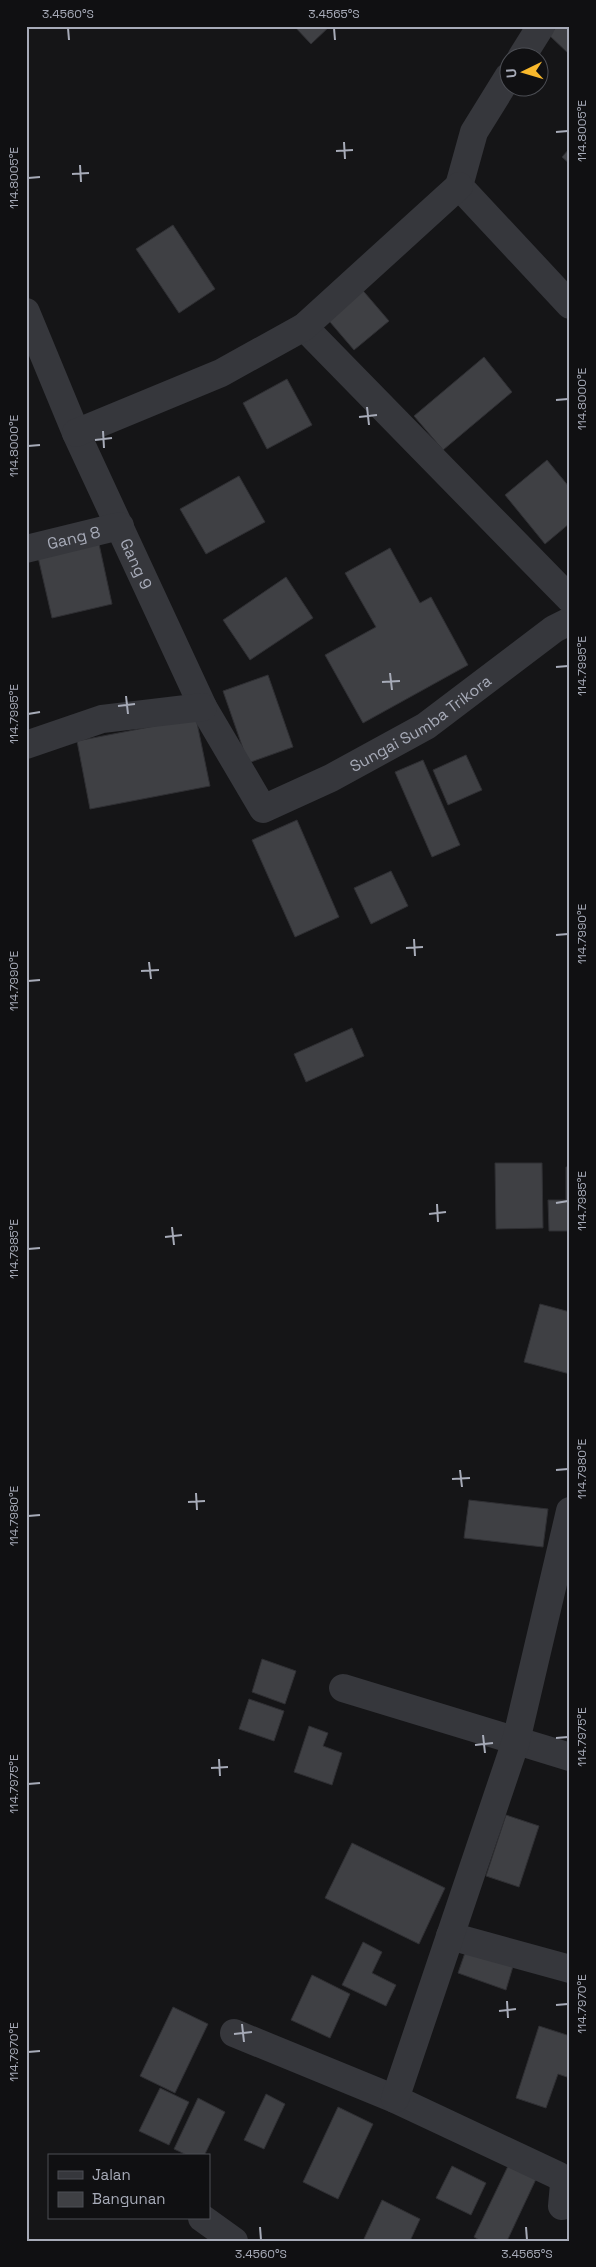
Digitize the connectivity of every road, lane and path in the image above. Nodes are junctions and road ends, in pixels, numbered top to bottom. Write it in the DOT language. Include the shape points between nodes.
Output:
graph roads {
  1 [pos="541,26"];
  2 [pos="527,48"];
  3 [pos="498,93"];
  4 [pos="459,186"];
  5 [pos="570,305"];
  6 [pos="26,312"];
  7 [pos="304,327"];
  8 [pos="76,433"];
  9 [pos="120,526"];
  10 [pos="26,549"];
  11 [pos="570,599"];
  12 [pos="570,621"];
  13 [pos="203,707"];
  14 [pos="26,746"];
  15 [pos="263,809"];
  16 [pos="570,1511"];
  17 [pos="343,1688"];
  18 [pos="516,1741"];
  19 [pos="570,1757"];
  20 [pos="450,1936"];
  21 [pos="570,1969"];
  22 [pos="234,2033"];
  23 [pos="395,2099"];
  24 [pos="562,2206"];
  25 [pos="205,2220"];
  26 [pos="234,2241"];
  1 -- 2 [label="street"];
  3 -- 4 [label="street" via="474,132"];
  4 -- 5 [label="street"];
  4 -- 7 [label="street"];
  6 -- 8 [label="street, Gang 9"];
  7 -- 8 [label="street" via="221,373"];
  7 -- 11 [label="street"];
  8 -- 9 [label="street, Gang 9"];
  9 -- 10 [label="street, Gang 8"];
  9 -- 13 [label="street, Gang 9"];
  12 -- 15 [label="street, Sungai Sumba Trikora" via="554,629 426,726 331,778"];
  13 -- 14 [label="street" via="102,719"];
  13 -- 15 [label="street, Gang 9"];
  16 -- 18 [label="street"];
  17 -- 18 [label="street"];
  18 -- 19 [label="street"];
  18 -- 20 [label="street"];
  20 -- 21 [label="street"];
  20 -- 23 [label="street"];
  22 -- 23 [label="street"];
  23 -- 24 [label="street" via="559,2176 564,2184"];
  25 -- 26 [label="street"];
}
